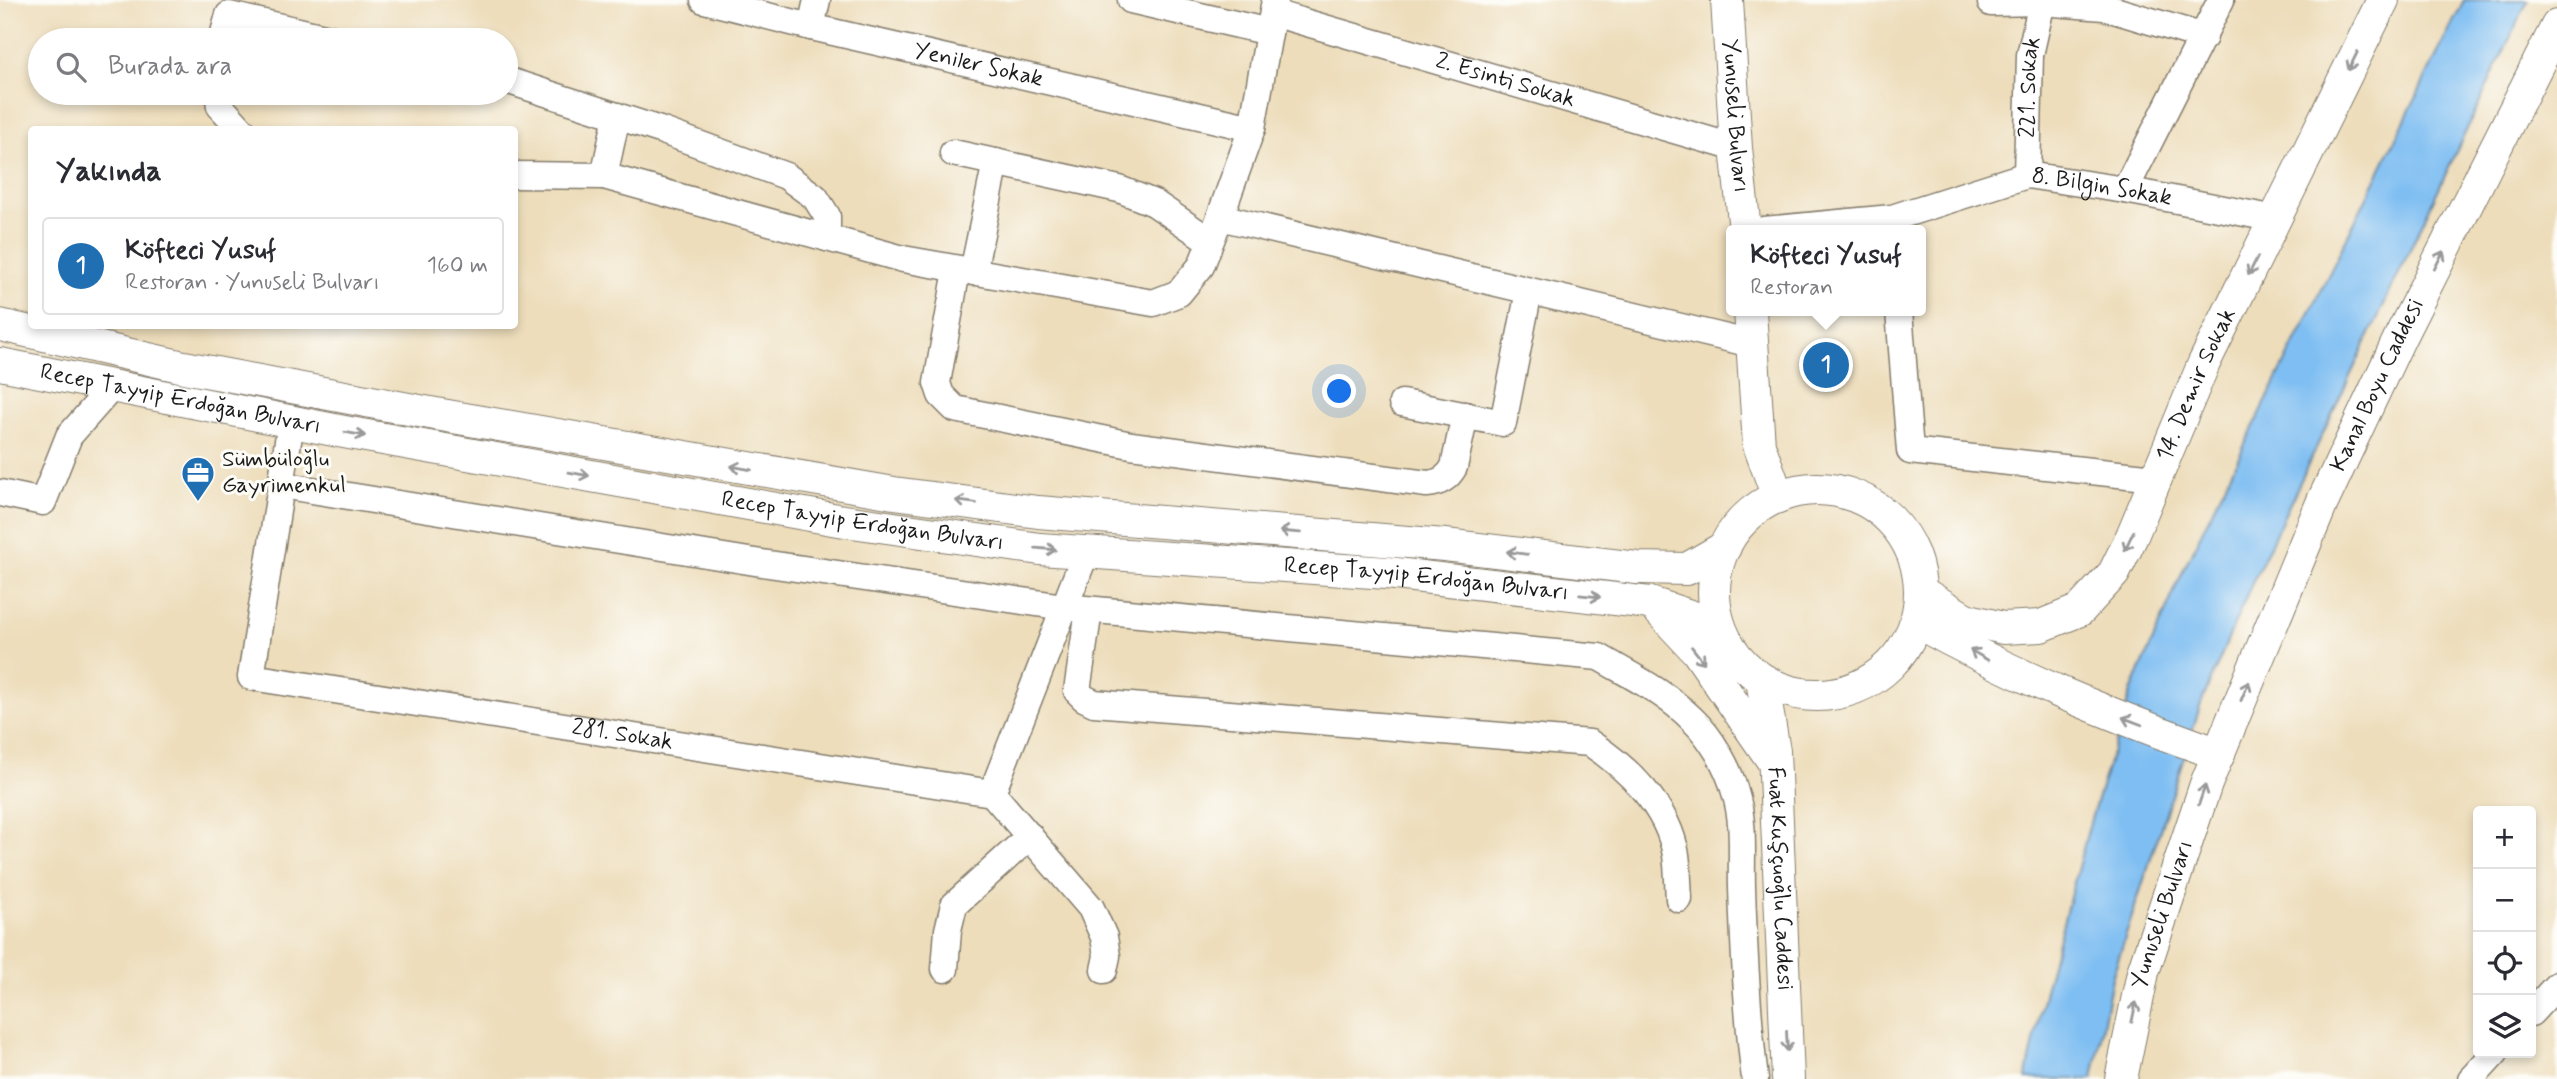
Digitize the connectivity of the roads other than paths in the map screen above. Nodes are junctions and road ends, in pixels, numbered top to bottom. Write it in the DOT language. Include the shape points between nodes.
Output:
graph roads {
  1 [pos="704,0"];
  2 [pos="817,0"];
  3 [pos="1131,0"];
  4 [pos="1727,0"];
  5 [pos="2221,0"];
  6 [pos="2383,0"];
  7 [pos="2042,2"];
  8 [pos="1992,3"];
  9 [pos="1272,15"];
  10 [pos="2557,26"];
  11 [pos="811,27"];
  12 [pos="225,28"];
  13 [pos="285,28"];
  14 [pos="2204,37"];
  15 [pos="518,84"];
  16 [pos="220,105"];
  17 [pos="617,116"];
  18 [pos="238,126"];
  19 [pos="1252,128"];
  20 [pos="1736,148"];
  21 [pos="953,153"];
  22 [pos="996,162"];
  23 [pos="518,175"];
  24 [pos="2027,175"];
  25 [pos="604,176"];
  26 [pos="2125,190"];
  27 [pos="2276,219"];
  28 [pos="1893,224"];
  29 [pos="1744,225"];
  30 [pos="1872,225"];
  31 [pos="1215,229"];
  32 [pos="827,238"];
  33 [pos="965,271"];
  34 [pos="1530,291"];
  35 [pos="1750,316"];
  36 [pos="1899,316"];
  37 [pos="0,325"];
  38 [pos="1752,344"];
  39 [pos="0,364"];
  40 [pos="112,387"];
  41 [pos="1402,404"];
  42 [pos="1465,415"];
  43 [pos="291,422"];
  44 [pos="2155,478"];
  45 [pos="281,485"];
  46 [pos="0,493"];
  47 [pos="1778,498"];
  48 [pos="1725,547"];
  49 [pos="1086,552"];
  50 [pos="1653,603"];
  51 [pos="1919,607"];
  52 [pos="1077,608"];
  53 [pos="1725,639"];
  54 [pos="1762,680"];
  55 [pos="2207,750"];
  56 [pos="1775,763"];
  57 [pos="992,793"];
  58 [pos="1030,836"];
  59 [pos="1679,899"];
  60 [pos="945,969"];
  61 [pos="1104,970"];
  62 [pos="2557,985"];
  63 [pos="2536,1008"];
  64 [pos="2490,1058"];
  65 [pos="1755,1079"];
  66 [pos="1788,1079"];
  67 [pos="2121,1079"];
  68 [pos="2471,1079"];
  1 -- 11 [label="street, Yeniler Sokak"];
  2 -- 11 [label="street"];
  3 -- 9 [label="street, 2. Esinti Sokak"];
  4 -- 20 [label="main road, Yunuseli Bulvarı"];
  5 -- 14 [label="street"];
  6 -- 27 [label="main road, 14. Demir Sokak, one-way"];
  7 -- 8 [label="street"];
  7 -- 14 [label="street" via="2104,7"];
  7 -- 24 [label="street, 221. Sokak" via="2031,54"];
  9 -- 19 [label="street"];
  9 -- 20 [label="street, 2. Esinti Sokak"];
  55 -- 10 [label="main road, Kanal Boyu Caddesi, one-way" via="2407,324"];
  11 -- 19 [label="street, Yeniler Sokak"];
  12 -- 13 [label="street" via="229,15"];
  14 -- 26 [label="street"];
  15 -- 17 [label="street"];
  16 -- 18 [label="street"];
  17 -- 25 [label="street"];
  17 -- 32 [label="street" via="786,176 815,197 827,216"];
  19 -- 31 [label="street"];
  20 -- 29 [label="main road, Yunuseli Bulvarı"];
  21 -- 22 [label="street"];
  22 -- 31 [label="street" via="1119,189"];
  22 -- 33 [label="street"];
  23 -- 25 [label="street"];
  24 -- 26 [label="street, 8. Bilgin Sokak"];
  24 -- 28 [label="street, 8. Bilgin Sokak"];
  25 -- 32 [label="street"];
  26 -- 27 [label="street, 8. Bilgin Sokak"];
  27 -- 44 [label="main road, 14. Demir Sokak, one-way" via="2204,363"];
  28 -- 30 [label="street, 8. Bilgin Sokak"];
  31 -- 33 [label="street" via="1201,266 1179,293 1153,303"];
  31 -- 34 [label="street"];
  32 -- 33 [label="street"];
  33 -- 42 [label="street" via="937,383 941,395 955,409 1131,444 1427,484 1436,483 1454,467"];
  34 -- 38 [label="street"];
  34 -- 42 [label="street" via="1503,422"];
  35 -- 38 [label="main road"];
  36 -- 44 [label="street" via="1910,451"];
  48 -- 37 [label="main road, Recep Tayyip Erdoğan Bulvarı, one-way" via="1687,569 1637,568 1445,544 1038,512 745,469 225,375"];
  38 -- 47 [label="main road" via="1759,445"];
  39 -- 40 [label="main road, Recep Tayyip Erdoğan Bulvarı"];
  40 -- 43 [label="main road, Recep Tayyip Erdoğan Bulvarı"];
  40 -- 46 [label="street" via="69,436 43,502"];
  41 -- 42 [label="street"];
  43 -- 45 [label="street, 281. Sokak"];
  43 -- 49 [label="main road, Recep Tayyip Erdoğan Bulvarı, one-way" via="838,520"];
  44 -- 51 [label="main road, 14. Demir Sokak, one-way" via="2114,572 2080,610 2040,626 2003,628"];
  45 -- 52 [label="street"];
  45 -- 57 [label="street, 281. Sokak" via="251,677"];
  47 -- 48 [label="main road" via="1754,511"];
  47 -- 51 [label="main road" via="1831,490 1852,495 1887,517 1912,551"];
  48 -- 53 [label="main road" via="1714,595"];
  49 -- 50 [label="main road, Recep Tayyip Erdoğan Bulvarı, one-way" via="1387,573"];
  49 -- 52 [label="street"];
  50 -- 53 [label="main road, Recep Tayyip Erdoğan Bulvarı" via="1699,619"];
  50 -- 56 [label="main road, one-way" via="1697,651"];
  51 -- 54 [label="main road" via="1909,639 1889,666 1856,688 1811,695"];
  55 -- 51 [label="main road, one-way" via="1994,664"];
  52 -- 57 [label="street"];
  52 -- 59 [label="street" via="1077,691 1094,703 1590,743 1636,781 1660,814 1675,852"];
  52 -- 65 [label="street" via="1599,657 1666,696 1693,720 1717,752 1735,789 1743,824 1749,1029"];
  53 -- 54 [label="main road"];
  54 -- 56 [label="main road, Fuat Kuşçuoğlu Caddesi"];
  67 -- 55 [label="main road, Yunuseli Bulvarı, one-way" via="2143,972 2206,783"];
  56 -- 66 [label="main road, Fuat Kuşçuoğlu Caddesi, one-way"];
  57 -- 58 [label="street"];
  58 -- 60 [label="street" via="954,905"];
  58 -- 61 [label="street" via="1091,908 1104,937"];
  62 -- 63 [label="street"];
  64 -- 68 [label="street"];
}
